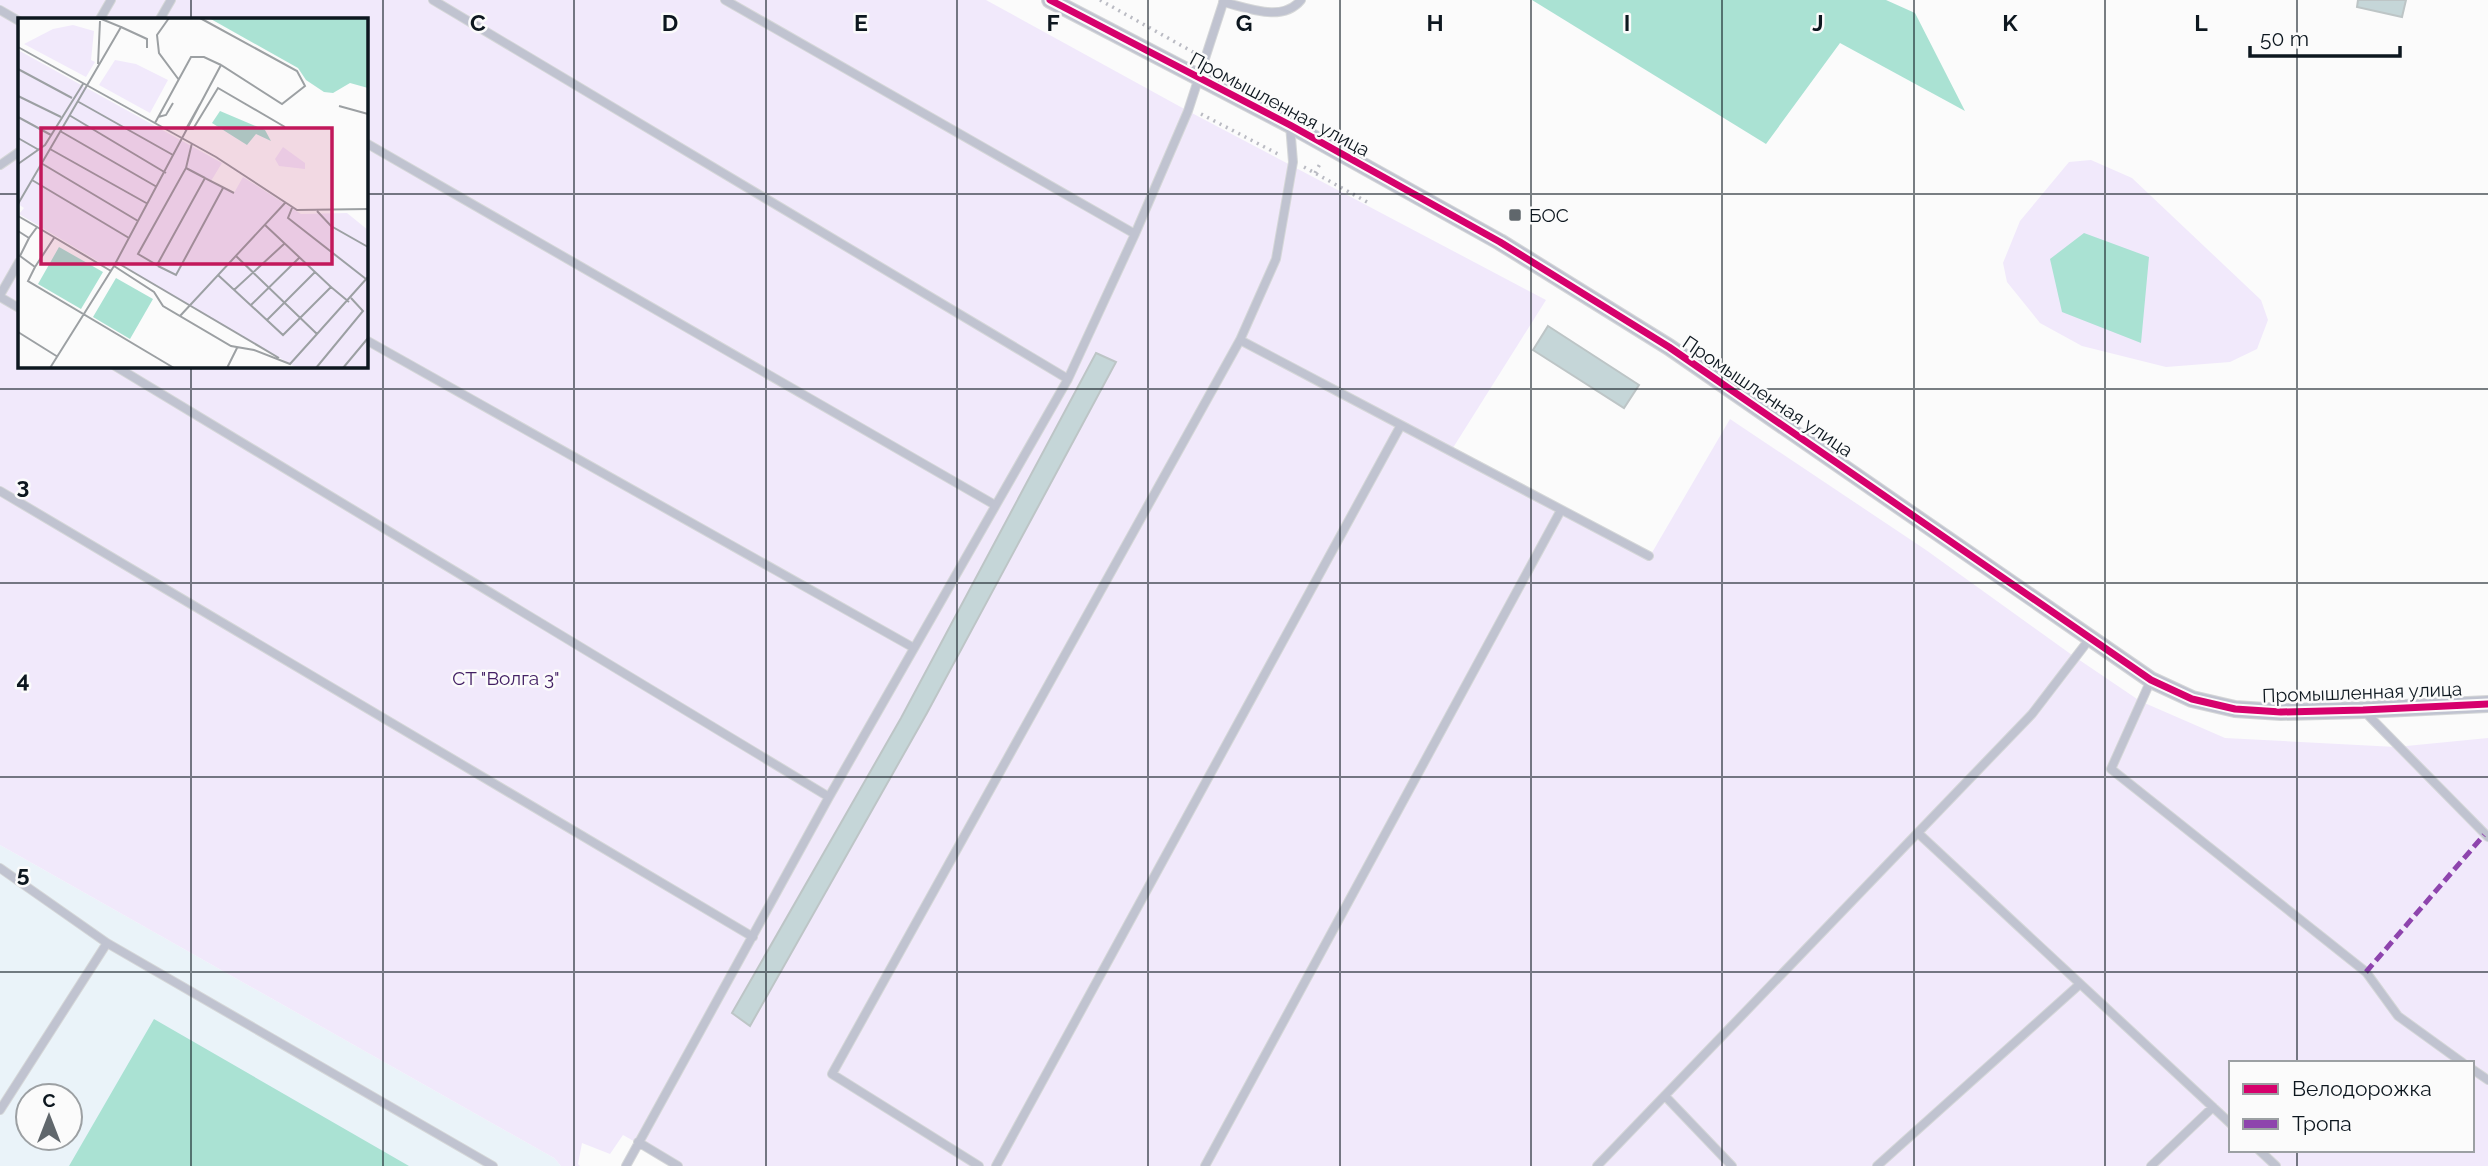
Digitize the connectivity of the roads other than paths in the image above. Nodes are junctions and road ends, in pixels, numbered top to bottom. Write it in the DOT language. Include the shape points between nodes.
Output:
graph roads {
  1 [pos="111,0"];
  2 [pos="171,0"];
  3 [pos="433,0"];
  4 [pos="725,0"];
  5 [pos="1050,0"];
  6 [pos="1301,0"];
  7 [pos="1223,1"];
  8 [pos="1240,3"];
  9 [pos="0,10"];
  10 [pos="101,18"];
  11 [pos="161,18"];
  12 [pos="18,19"];
  13 [pos="1199,78"];
  14 [pos="1290,125"];
  15 [pos="368,144"];
  16 [pos="18,153"];
  17 [pos="0,165"];
  18 [pos="1135,234"];
  19 [pos="18,264"];
  20 [pos="0,296"];
  21 [pos="18,307"];
  22 [pos="1240,340"];
  23 [pos="368,341"];
  24 [pos="118,368"];
  25 [pos="1068,379"];
  26 [pos="1401,425"];
  27 [pos="0,491"];
  28 [pos="995,505"];
  29 [pos="1561,510"];
  30 [pos="1649,556"];
  31 [pos="2091,637"];
  32 [pos="914,648"];
  33 [pos="2151,680"];
  34 [pos="2488,704"];
  35 [pos="2363,710"];
  36 [pos="830,797"];
  37 [pos="1918,833"];
  38 [pos="2488,838"];
  39 [pos="0,868"];
  40 [pos="753,937"];
  41 [pos="107,943"];
  42 [pos="2080,984"];
  43 [pos="2460,1061"];
  44 [pos="1665,1096"];
  45 [pos="2213,1107"];
  46 [pos="0,1110"];
  47 [pos="2229,1122"];
  48 [pos="638,1142"];
  49 [pos="2261,1152"];
  50 [pos="493,1166"];
  51 [pos="625,1166"];
  52 [pos="678,1166"];
  53 [pos="979,1166"];
  54 [pos="996,1166"];
  55 [pos="1205,1166"];
  56 [pos="1597,1166"];
  57 [pos="1732,1166"];
  58 [pos="1877,1166"];
  59 [pos="2151,1166"];
  60 [pos="2276,1166"];
  1 -- 10 [label="lane"];
  2 -- 11 [label="lane"];
  3 -- 25 [label="lane"];
  4 -- 18 [label="lane"];
  5 -- 13 [label="street, Промышленная улица"];
  6 -- 8 [label="lane" via="1287,12 1273,13"];
  7 -- 8 [label="lane"];
  7 -- 13 [label="lane"];
  9 -- 12 [label="lane"];
  13 -- 14 [label="street, Промышленная улица"];
  13 -- 18 [label="lane"];
  14 -- 22 [label="lane" via="1293,162 1276,259"];
  14 -- 31 [label="street, Промышленная улица" via="1500,242 1669,347"];
  15 -- 28 [label="lane"];
  16 -- 17 [label="lane"];
  18 -- 25 [label="lane"];
  19 -- 20 [label="lane"];
  20 -- 21 [label="lane"];
  22 -- 26 [label="lane"];
  22 -- 53 [label="lane" via="832,1074"];
  23 -- 32 [label="lane"];
  24 -- 36 [label="lane"];
  25 -- 28 [label="lane"];
  26 -- 29 [label="lane"];
  26 -- 54 [label="lane"];
  27 -- 40 [label="lane"];
  28 -- 32 [label="lane"];
  29 -- 30 [label="lane"];
  29 -- 55 [label="lane"];
  31 -- 33 [label="street, Промышленная улица"];
  31 -- 37 [label="lane" via="2032,714"];
  32 -- 36 [label="lane"];
  33 -- 35 [label="street, Промышленная улица" via="2192,699 2235,709"];
  33 -- 43 [label="lane" via="2110,769 2366,972 2398,1016"];
  34 -- 35 [label="street, Промышленная улица"];
  35 -- 38 [label="lane"];
  36 -- 40 [label="lane"];
  37 -- 42 [label="lane"];
  37 -- 44 [label="lane"];
  39 -- 41 [label="lane"];
  40 -- 48 [label="lane"];
  41 -- 46 [label="lane"];
  41 -- 50 [label="lane"];
  42 -- 45 [label="lane"];
  42 -- 58 [label="lane"];
  44 -- 56 [label="lane"];
  44 -- 57 [label="lane"];
  45 -- 47 [label="lane"];
  45 -- 59 [label="lane"];
  48 -- 51 [label="lane"];
  48 -- 52 [label="lane"];
  49 -- 60 [label="lane"];
}
